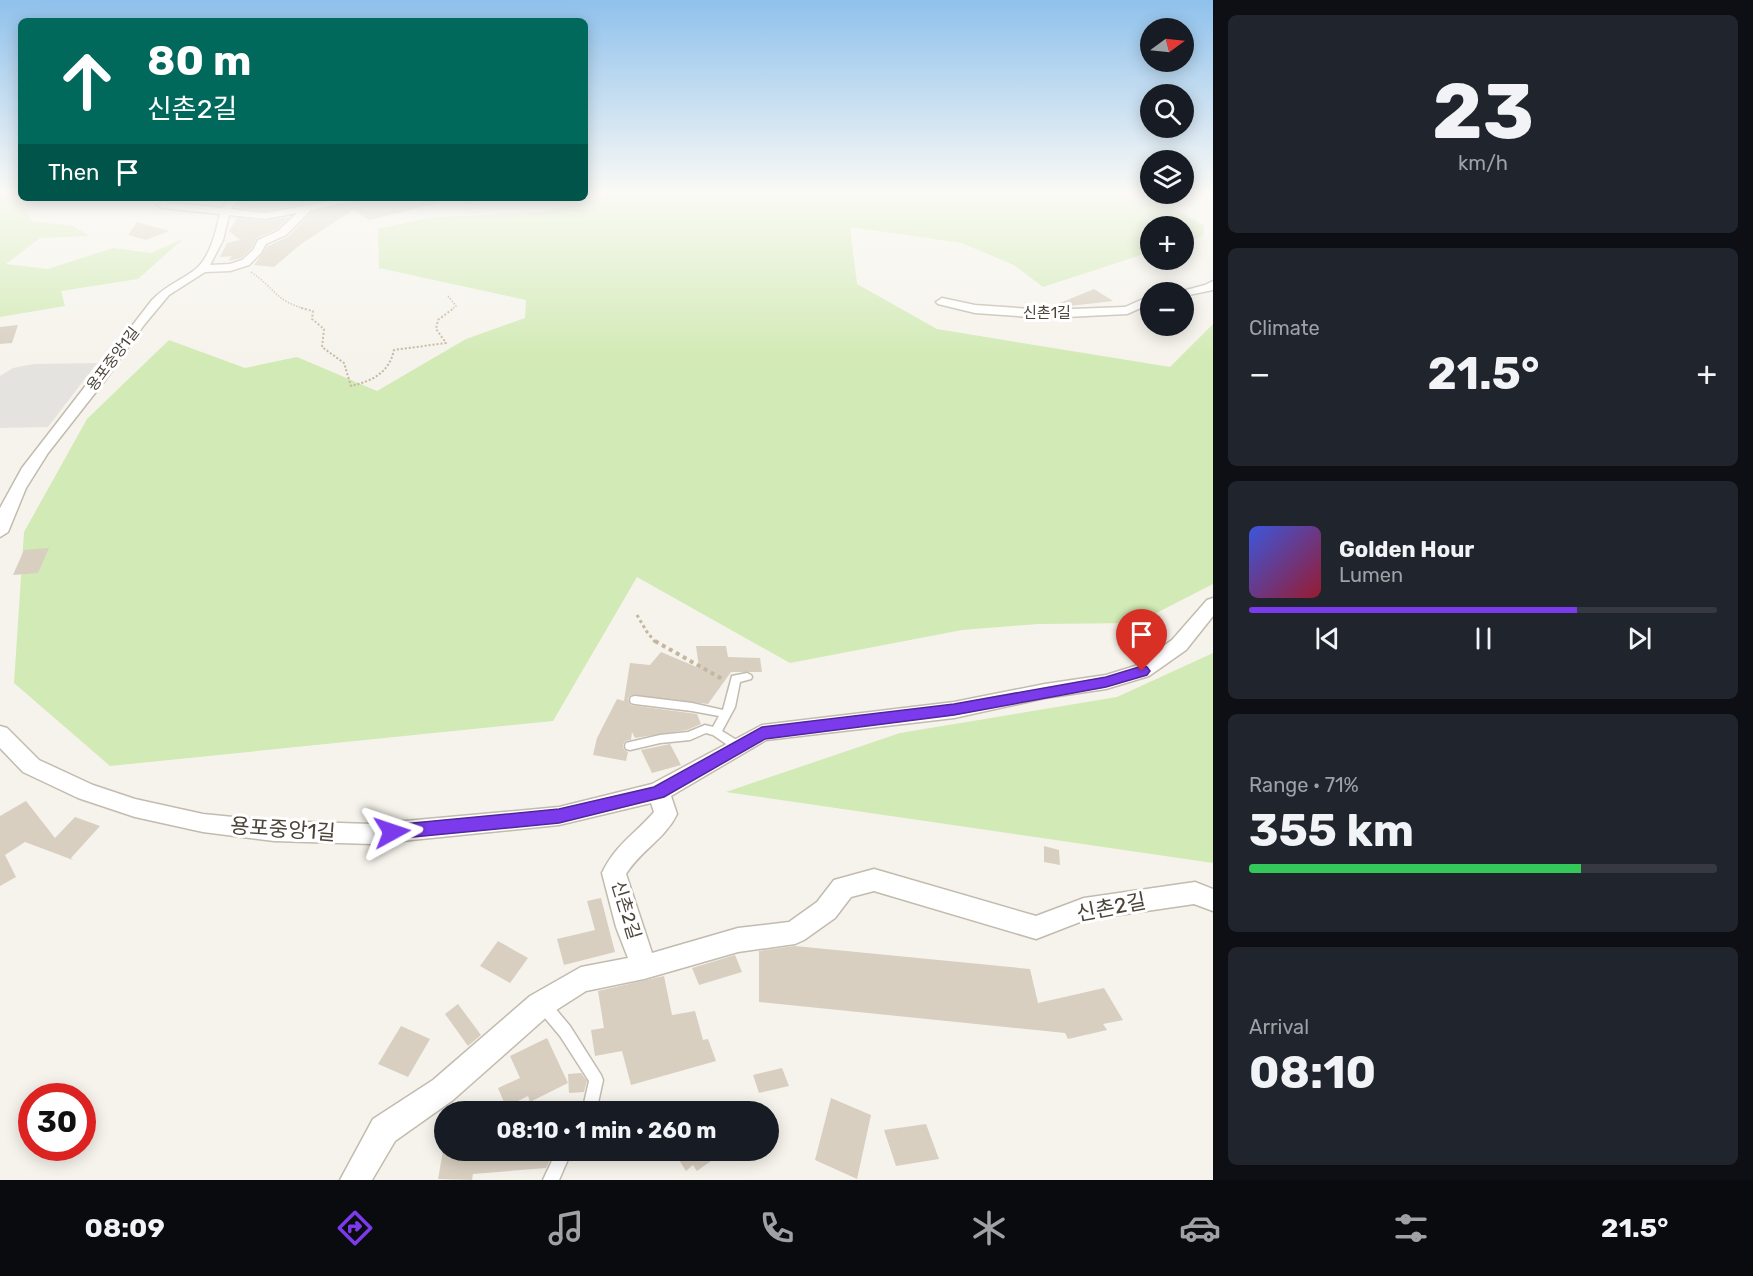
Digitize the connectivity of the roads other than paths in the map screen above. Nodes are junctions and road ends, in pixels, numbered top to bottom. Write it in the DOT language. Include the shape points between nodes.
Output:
graph roads {
  1 [pos="213,247"];
  2 [pos="260,247"];
  3 [pos="202,269"];
  4 [pos="1213,284"];
  5 [pos="1194,291"];
  6 [pos="942,302"];
  7 [pos="1140,304"];
  8 [pos="0,532"];
  9 [pos="1213,604"];
  10 [pos="747,677"];
  11 [pos="635,700"];
  12 [pos="726,714"];
  13 [pos="716,732"];
  14 [pos="0,734"];
  15 [pos="630,746"];
  16 [pos="739,747"];
  17 [pos="658,792"];
  18 [pos="1213,900"];
  19 [pos="644,967"];
  20 [pos="543,1004"];
  21 [pos="591,1101"];
  22 [pos="560,1161"];
  23 [pos="354,1180"];
  24 [pos="551,1180"];
  1 -- 3 [label="street"];
  2 -- 3 [label="street" via="238,268"];
  3 -- 8 [label="street, 용포중앙1길" via="166,291 48,440 25,472"];
  4 -- 5 [label="street"];
  6 -- 7 [label="street, 신촌1길" via="975,309 1046,314 1127,310"];
  9 -- 16 [label="street" via="1179,645 1142,671 1106,682 954,710 762,733"];
  10 -- 12 [label="lane" via="736,679"];
  11 -- 12 [label="lane"];
  12 -- 13 [label="lane"];
  13 -- 15 [label="lane" via="705,729 690,736"];
  13 -- 16 [label="lane"];
  14 -- 17 [label="street, 용포중앙1길" via="31,766 86,792 203,823 274,831 372,834 547,817"];
  16 -- 17 [label="street"];
  17 -- 19 [label="street, 신촌2길" via="666,814 628,850 614,873"];
  18 -- 19 [label="street, 신촌2길" via="1195,893 1084,909 1036,928 874,880 843,888 826,910 795,932 738,940"];
  19 -- 20 [label="street, 신촌2길" via="581,980"];
  20 -- 21 [label="lane" via="596,1080"];
  20 -- 23 [label="street, 신촌2길" via="443,1090 384,1130"];
  22 -- 24 [label="lane"];
}
